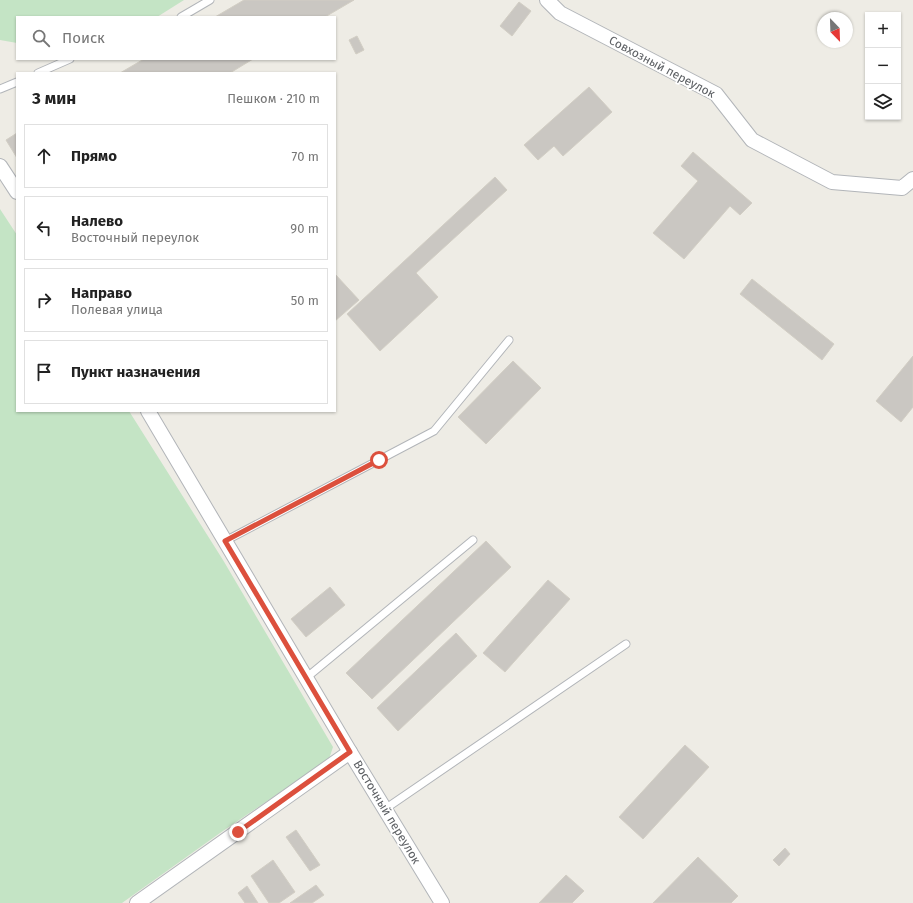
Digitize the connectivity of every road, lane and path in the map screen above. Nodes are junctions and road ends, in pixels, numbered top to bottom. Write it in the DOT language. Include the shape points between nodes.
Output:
graph roads {
  1 [pos="210,0"];
  2 [pos="546,0"];
  3 [pos="183,16"];
  4 [pos="68,60"];
  5 [pos="40,72"];
  6 [pos="16,82"];
  7 [pos="0,90"];
  8 [pos="0,166"];
  9 [pos="908,183"];
  10 [pos="16,190"];
  11 [pos="509,340"];
  12 [pos="149,412"];
  13 [pos="473,540"];
  14 [pos="225,541"];
  15 [pos="626,644"];
  16 [pos="306,678"];
  17 [pos="350,752"];
  18 [pos="385,809"];
  19 [pos="137,903"];
  20 [pos="442,903"];
  1 -- 3 [label="lane"];
  2 -- 9 [label="street, Совхозный переулок" via="560,13 716,94 752,140 798,165 832,182"];
  4 -- 5 [label="lane"];
  6 -- 7 [label="lane"];
  8 -- 10 [label="street"];
  11 -- 14 [label="lane" via="434,431"];
  12 -- 14 [label="street, Восточный переулок"];
  13 -- 16 [label="lane"];
  14 -- 16 [label="street, Восточный переулок"];
  15 -- 18 [label="lane"];
  16 -- 17 [label="street, Восточный переулок"];
  17 -- 18 [label="street, Восточный переулок"];
  17 -- 19 [label="street"];
  18 -- 20 [label="street, Восточный переулок"];
}
